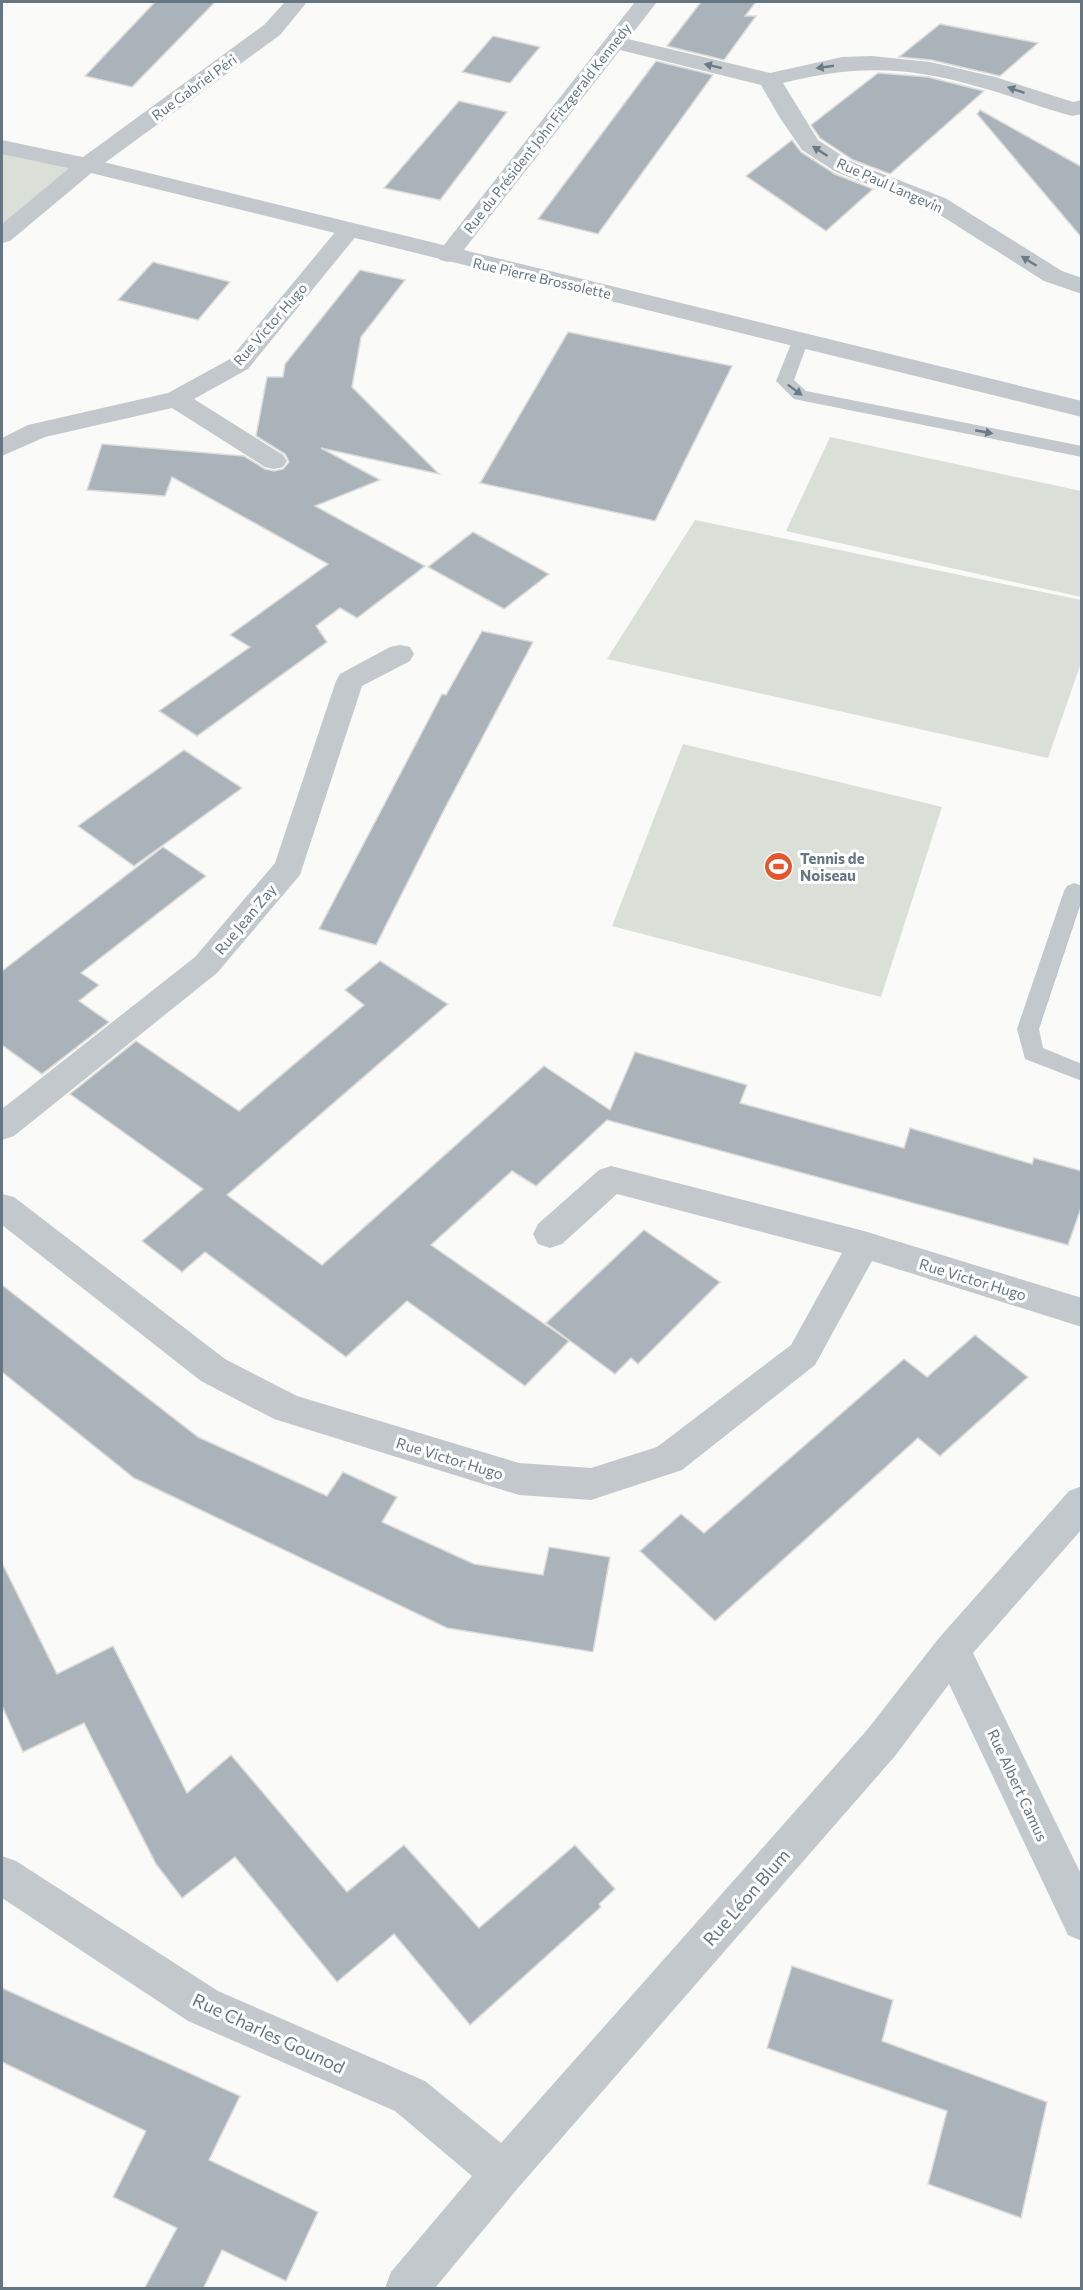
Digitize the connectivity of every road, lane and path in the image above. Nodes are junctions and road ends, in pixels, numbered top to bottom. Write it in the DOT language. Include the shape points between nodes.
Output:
graph roads {
  1 [pos="296,2"];
  2 [pos="646,2"];
  3 [pos="614,42"];
  4 [pos="770,80"];
  5 [pos="1078,111"];
  6 [pos="2,147"];
  7 [pos="87,165"];
  8 [pos="349,230"];
  9 [pos="2,237"];
  10 [pos="448,255"];
  11 [pos="1082,287"];
  12 [pos="801,339"];
  13 [pos="176,399"];
  14 [pos="1082,409"];
  15 [pos="2,448"];
  16 [pos="1082,452"];
  17 [pos="274,461"];
  18 [pos="400,654"];
  19 [pos="1074,891"];
  20 [pos="1082,1073"];
  21 [pos="2,1126"];
  22 [pos="2,1207"];
  23 [pos="550,1234"];
  24 [pos="864,1245"];
  25 [pos="1082,1313"];
  26 [pos="1082,1502"];
  27 [pos="952,1650"];
  28 [pos="2,1875"];
  29 [pos="1071,1875"];
  30 [pos="1082,1921"];
  31 [pos="502,2173"];
  32 [pos="407,2289"];
  1 -- 7 [label="street, Rue Gabriel Péri" via="272,30"];
  2 -- 3 [label="street, Rue du Président John Fitzgerald Kennedy"];
  4 -- 3 [label="street, one-way"];
  3 -- 10 [label="street, Rue du Président John Fitzgerald Kennedy"];
  5 -- 4 [label="street, one-way" via="992,82 886,63 814,68"];
  11 -- 4 [label="street, Rue Paul Langevin, one-way" via="1053,276 937,203 844,167 810,145"];
  6 -- 7 [label="street, Rue Pierre Brossolette"];
  7 -- 8 [label="street, Rue Pierre Brossolette"];
  7 -- 9 [label="street, Rue Gabriel Péri"];
  8 -- 10 [label="street, Rue Pierre Brossolette"];
  8 -- 13 [label="street, Rue Victor Hugo" via="239,364"];
  10 -- 12 [label="street, Rue Pierre Brossolette"];
  12 -- 14 [label="street, Rue Pierre Brossolette"];
  12 -- 16 [label="lane, one-way" via="785,381 800,395"];
  13 -- 15 [label="street, Rue Victor Hugo" via="38,431"];
  13 -- 17 [label="street"];
  18 -- 21 [label="street, Rue Jean Zay" via="350,681 288,867 266,894 206,965"];
  19 -- 20 [label="lane" via="1028,1029 1033,1053"];
  22 -- 24 [label="street, Rue Victor Hugo" via="213,1370 287,1408 519,1479 591,1484 669,1460 803,1355"];
  23 -- 24 [label="street, Rue Victor Hugo" via="611,1179"];
  24 -- 25 [label="street, Rue Victor Hugo"];
  26 -- 27 [label="street, Rue Léon Blum"];
  27 -- 29 [label="street, Rue Albert Camus"];
  27 -- 31 [label="street, Rue Léon Blum" via="880,1743"];
  28 -- 31 [label="street, Rue Charles Gounod" via="203,2006 410,2096"];
  29 -- 30 [label="street, Rue Albert Camus"];
  31 -- 32 [label="street, Rue Léon Blum"];
}
